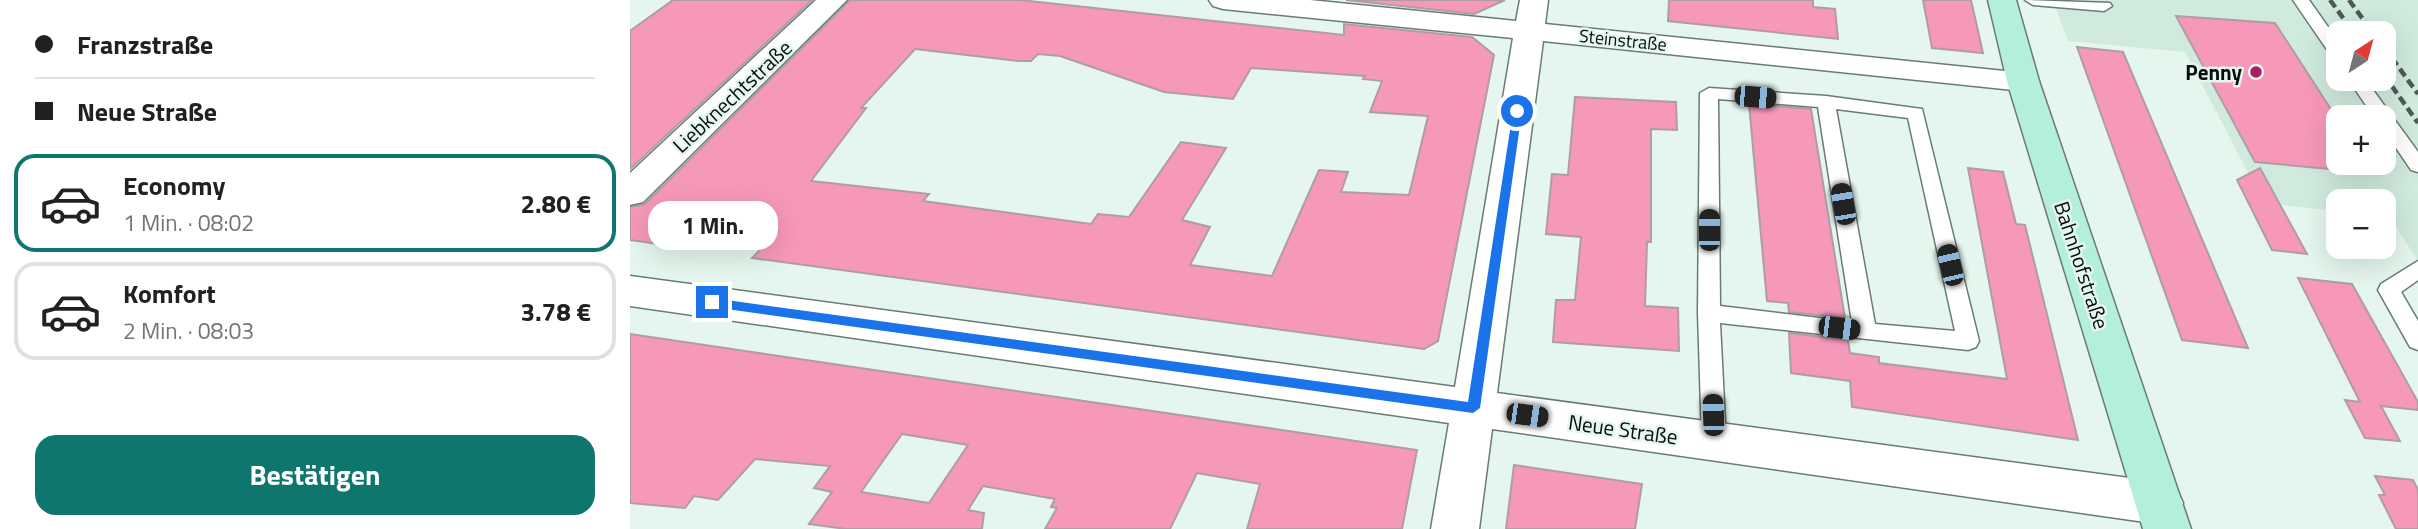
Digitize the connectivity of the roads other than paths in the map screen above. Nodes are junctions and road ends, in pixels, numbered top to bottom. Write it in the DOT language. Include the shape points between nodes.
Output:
graph roads {
  1 [pos="833,0"];
  2 [pos="1223,0"];
  3 [pos="2002,0"];
  4 [pos="2033,0"];
  5 [pos="2301,0"];
  6 [pos="2104,6"];
  7 [pos="1532,15"];
  8 [pos="2326,36"];
  9 [pos="2023,81"];
  10 [pos="1826,102"];
  11 [pos="2396,135"];
  12 [pos="2418,166"];
  13 [pos="630,193"];
  14 [pos="2418,269"];
  15 [pos="630,291"];
  16 [pos="1709,313"];
  17 [pos="1865,332"];
  18 [pos="2418,341"];
  19 [pos="1473,408"];
  20 [pos="1714,441"];
  21 [pos="2163,516"];
  22 [pos="1455,529"];
  1 -- 13 [label="street, Liebknechtstraße"];
  2 -- 7 [label="street, Steinstraße"];
  3 -- 9 [label="main road, Bahnhofstraße"];
  4 -- 6 [label="lane"];
  5 -- 8 [label="lane"];
  7 -- 9 [label="street, Steinstraße"];
  7 -- 19 [label="street"];
  9 -- 21 [label="main road, Bahnhofstraße"];
  10 -- 16 [label="lane" via="1709,93"];
  10 -- 17 [label="lane"];
  10 -- 17 [label="lane" via="1916,113 1968,341"];
  11 -- 12 [label="lane"];
  14 -- 18 [label="lane" via="2389,290"];
  15 -- 19 [label="street, Neue Straße"];
  16 -- 17 [label="lane"];
  16 -- 20 [label="lane"];
  19 -- 20 [label="street, Neue Straße"];
  19 -- 22 [label="street"];
  20 -- 21 [label="street, Neue Straße"];
}
